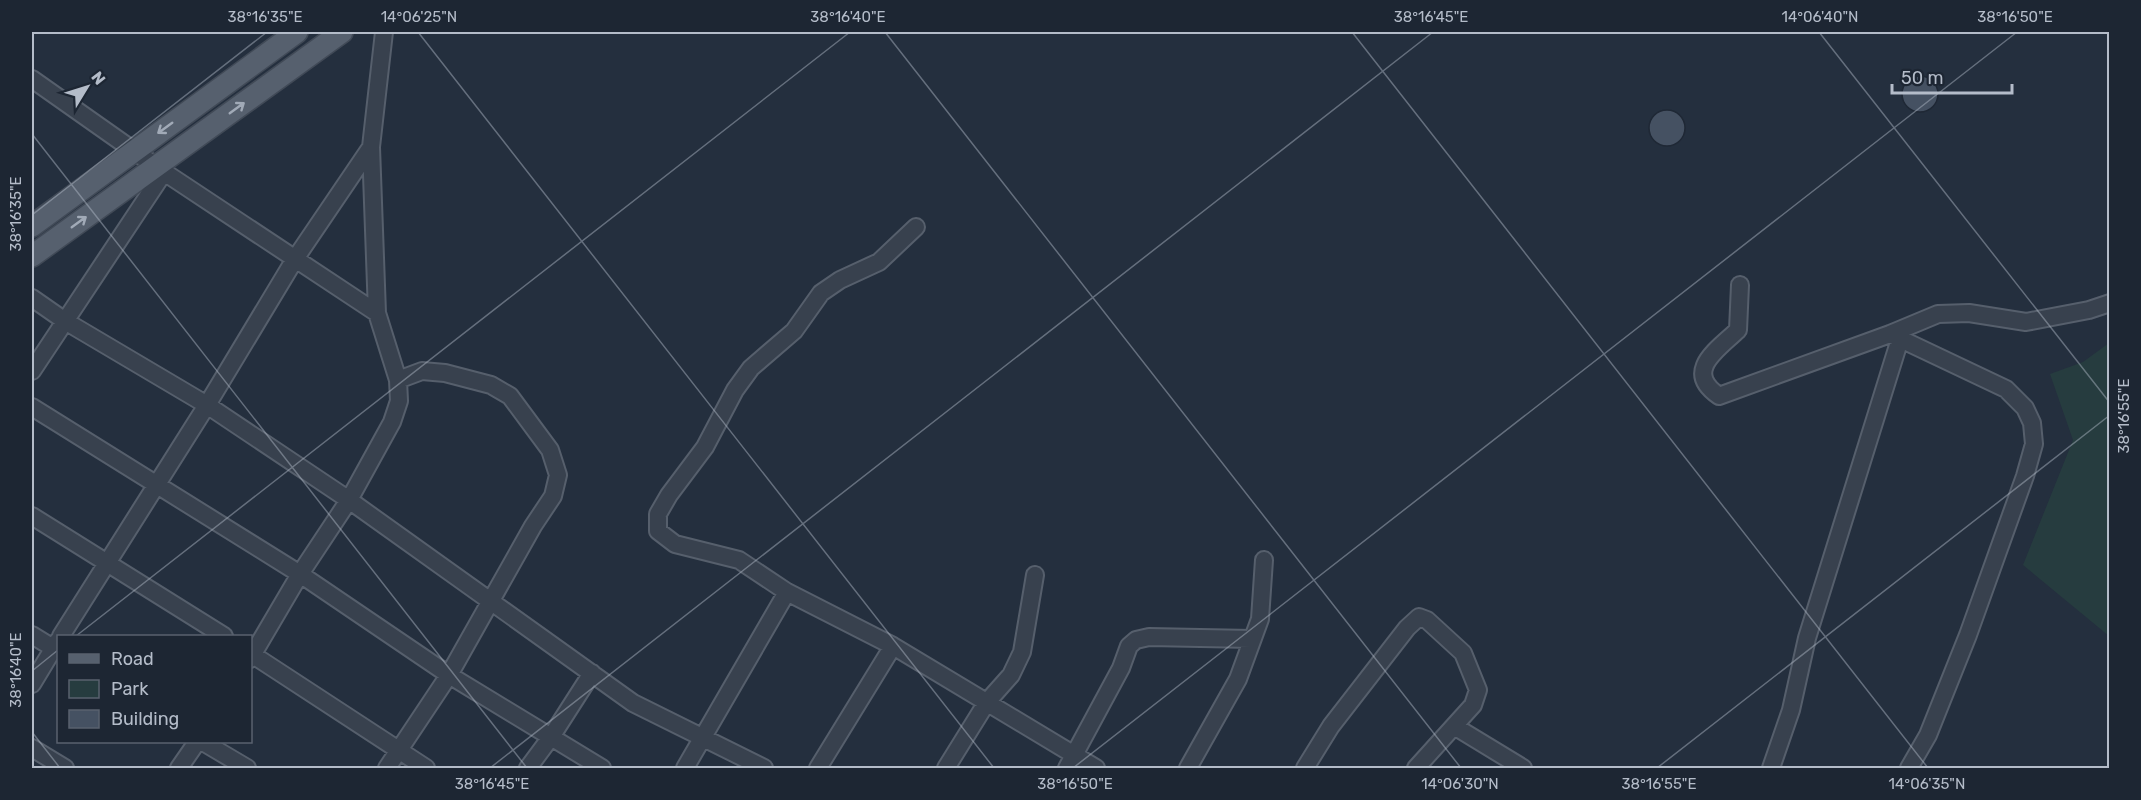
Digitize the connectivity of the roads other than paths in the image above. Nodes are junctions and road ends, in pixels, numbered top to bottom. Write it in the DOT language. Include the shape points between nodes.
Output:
graph roads {
  1 [pos="297,32"];
  2 [pos="342,32"];
  3 [pos="384,32"];
  4 [pos="32,79"];
  5 [pos="371,147"];
  6 [pos="135,151"];
  7 [pos="160,169"];
  8 [pos="32,226"];
  9 [pos="916,227"];
  10 [pos="32,256"];
  11 [pos="295,259"];
  12 [pos="1740,285"];
  13 [pos="32,298"];
  14 [pos="2109,303"];
  15 [pos="377,313"];
  16 [pos="65,321"];
  17 [pos="1895,336"];
  18 [pos="32,371"];
  19 [pos="398,380"];
  20 [pos="207,405"];
  21 [pos="32,406"];
  22 [pos="157,483"];
  23 [pos="349,500"];
  24 [pos="32,516"];
  25 [pos="1264,560"];
  26 [pos="107,562"];
  27 [pos="300,574"];
  28 [pos="1035,575"];
  29 [pos="787,592"];
  30 [pos="491,602"];
  31 [pos="32,634"];
  32 [pos="63,635"];
  33 [pos="222,635"];
  34 [pos="1252,639"];
  35 [pos="57,644"];
  36 [pos="57,646"];
  37 [pos="893,646"];
  38 [pos="252,654"];
  39 [pos="252,657"];
  40 [pos="592,673"];
  41 [pos="449,675"];
  42 [pos="32,684"];
  43 [pos="987,702"];
  44 [pos="1454,726"];
  45 [pos="551,737"];
  46 [pos="703,738"];
  47 [pos="196,743"];
  48 [pos="206,743"];
  49 [pos="32,748"];
  50 [pos="399,751"];
  51 [pos="1071,762"];
  52 [pos="65,768"];
  53 [pos="179,768"];
  54 [pos="247,768"];
  55 [pos="387,768"];
  56 [pos="426,768"];
  57 [pos="528,768"];
  58 [pos="602,768"];
  59 [pos="685,768"];
  60 [pos="764,768"];
  61 [pos="818,768"];
  62 [pos="946,768"];
  63 [pos="1096,768"];
  64 [pos="1188,768"];
  65 [pos="1305,768"];
  66 [pos="1416,768"];
  67 [pos="1523,768"];
  68 [pos="1771,768"];
  69 [pos="1909,768"];
  1 -- 6 [label="main road, one-way"];
  7 -- 2 [label="main road, one-way"];
  3 -- 5 [label="street"];
  4 -- 6 [label="street"];
  5 -- 11 [label="street"];
  5 -- 15 [label="street"];
  6 -- 7 [label="street"];
  6 -- 8 [label="main road"];
  10 -- 7 [label="main road, one-way"];
  7 -- 11 [label="street"];
  7 -- 16 [label="street"];
  9 -- 29 [label="street" via="879,262 822,293 794,331 751,369 735,390 705,447 658,514 658,531 670,541 739,560"];
  11 -- 15 [label="street"];
  11 -- 20 [label="street"];
  12 -- 17 [label="street" via="1738,330 1702,370 1708,388 1719,396"];
  13 -- 16 [label="street"];
  14 -- 17 [label="street" via="2026,322 1969,313 1938,314"];
  15 -- 19 [label="street"];
  16 -- 18 [label="street"];
  16 -- 20 [label="street"];
  17 -- 68 [label="street" via="1791,710"];
  17 -- 69 [label="street" via="2006,389 2025,408 2032,423 2034,444 1968,635 1928,735"];
  19 -- 23 [label="street" via="399,401 392,422"];
  19 -- 30 [label="street" via="422,371 491,385 510,396 550,450 558,475 553,496"];
  20 -- 22 [label="street"];
  20 -- 23 [label="street"];
  21 -- 22 [label="street"];
  22 -- 26 [label="street"];
  22 -- 27 [label="street"];
  23 -- 27 [label="street"];
  23 -- 30 [label="street"];
  24 -- 26 [label="street"];
  25 -- 34 [label="street" via="1260,619"];
  26 -- 32 [label="street"];
  26 -- 33 [label="street"];
  27 -- 38 [label="street"];
  27 -- 41 [label="street"];
  28 -- 43 [label="street" via="1022,652 1011,675"];
  29 -- 37 [label="street"];
  29 -- 46 [label="street"];
  30 -- 40 [label="street"];
  30 -- 41 [label="street"];
  31 -- 35 [label="street"];
  34 -- 51 [label="street" via="1136,640 1129,646"];
  34 -- 64 [label="street" via="1238,679"];
  36 -- 42 [label="street"];
  37 -- 43 [label="street"];
  37 -- 61 [label="street"];
  39 -- 50 [label="street"];
  40 -- 45 [label="street"];
  40 -- 46 [label="street" via="633,703"];
  41 -- 45 [label="street"];
  41 -- 50 [label="street"];
  43 -- 51 [label="street"];
  43 -- 62 [label="street"];
  44 -- 65 [label="street" via="1473,705 1478,690 1463,653 1419,617 1331,726"];
  44 -- 66 [label="street"];
  44 -- 67 [label="street"];
  45 -- 57 [label="street"];
  45 -- 58 [label="street"];
  46 -- 59 [label="street"];
  46 -- 60 [label="street"];
  47 -- 53 [label="street"];
  48 -- 54 [label="street"];
  49 -- 52 [label="street"];
  50 -- 55 [label="street"];
  50 -- 56 [label="street"];
  51 -- 63 [label="street"];
}
